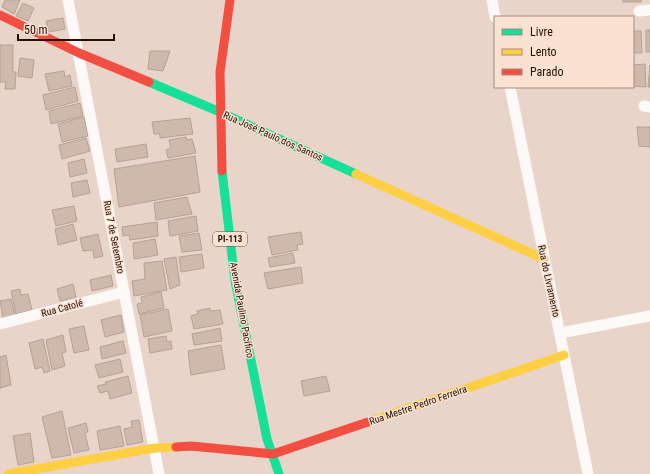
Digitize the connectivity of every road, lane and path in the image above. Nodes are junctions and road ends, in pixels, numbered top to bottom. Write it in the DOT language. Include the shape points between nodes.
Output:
graph roads {
  1 [pos="68,0"];
  2 [pos="230,0"];
  3 [pos="492,0"];
  4 [pos="0,15"];
  5 [pos="495,16"];
  6 [pos="79,53"];
  7 [pos="510,88"];
  8 [pos="220,112"];
  9 [pos="544,259"];
  10 [pos="124,292"];
  11 [pos="650,316"];
  12 [pos="0,324"];
  13 [pos="560,333"];
  14 [pos="564,355"];
  15 [pos="267,439"];
  16 [pos="155,448"];
  17 [pos="243,452"];
  18 [pos="273,454"];
  19 [pos="36,472"];
  20 [pos="8,474"];
  21 [pos="159,474"];
  22 [pos="279,474"];
  23 [pos="588,474"];
  1 -- 6 [label="street, Rua 7 de Setembro"];
  2 -- 8 [label="street, Avenida Paulino Pacífico / PI-113" via="220,72"];
  3 -- 5 [label="street"];
  4 -- 6 [label="street, Rua José Paulo dos Santos"];
  6 -- 8 [label="street, Rua José Paulo dos Santos"];
  6 -- 10 [label="street, Rua 7 de Setembro"];
  7 -- 9 [label="street, Rua do Livramento"];
  8 -- 9 [label="street, Rua José Paulo dos Santos"];
  8 -- 15 [label="street, Avenida Paulino Pacífico / PI-113" via="222,178 235,281"];
  9 -- 13 [label="street, Rua do Livramento"];
  10 -- 12 [label="street, Rua Catolé"];
  10 -- 16 [label="street, Rua 7 de Setembro"];
  11 -- 13 [label="street"];
  13 -- 14 [label="street, Rua do Livramento"];
  14 -- 18 [label="street, Rua Mestre Pedro Ferreira"];
  14 -- 23 [label="street, Rua do Livramento"];
  15 -- 17 [label="street"];
  15 -- 18 [label="street, Avenida Paulino Pacífico / PI-113"];
  16 -- 17 [label="street" via="191,446"];
  16 -- 19 [label="street"];
  16 -- 21 [label="street, Rua 7 de Setembro"];
  17 -- 18 [label="street"];
  18 -- 22 [label="street, Avenida Paulino Pacífico / PI-113"];
  19 -- 20 [label="street"];
}
